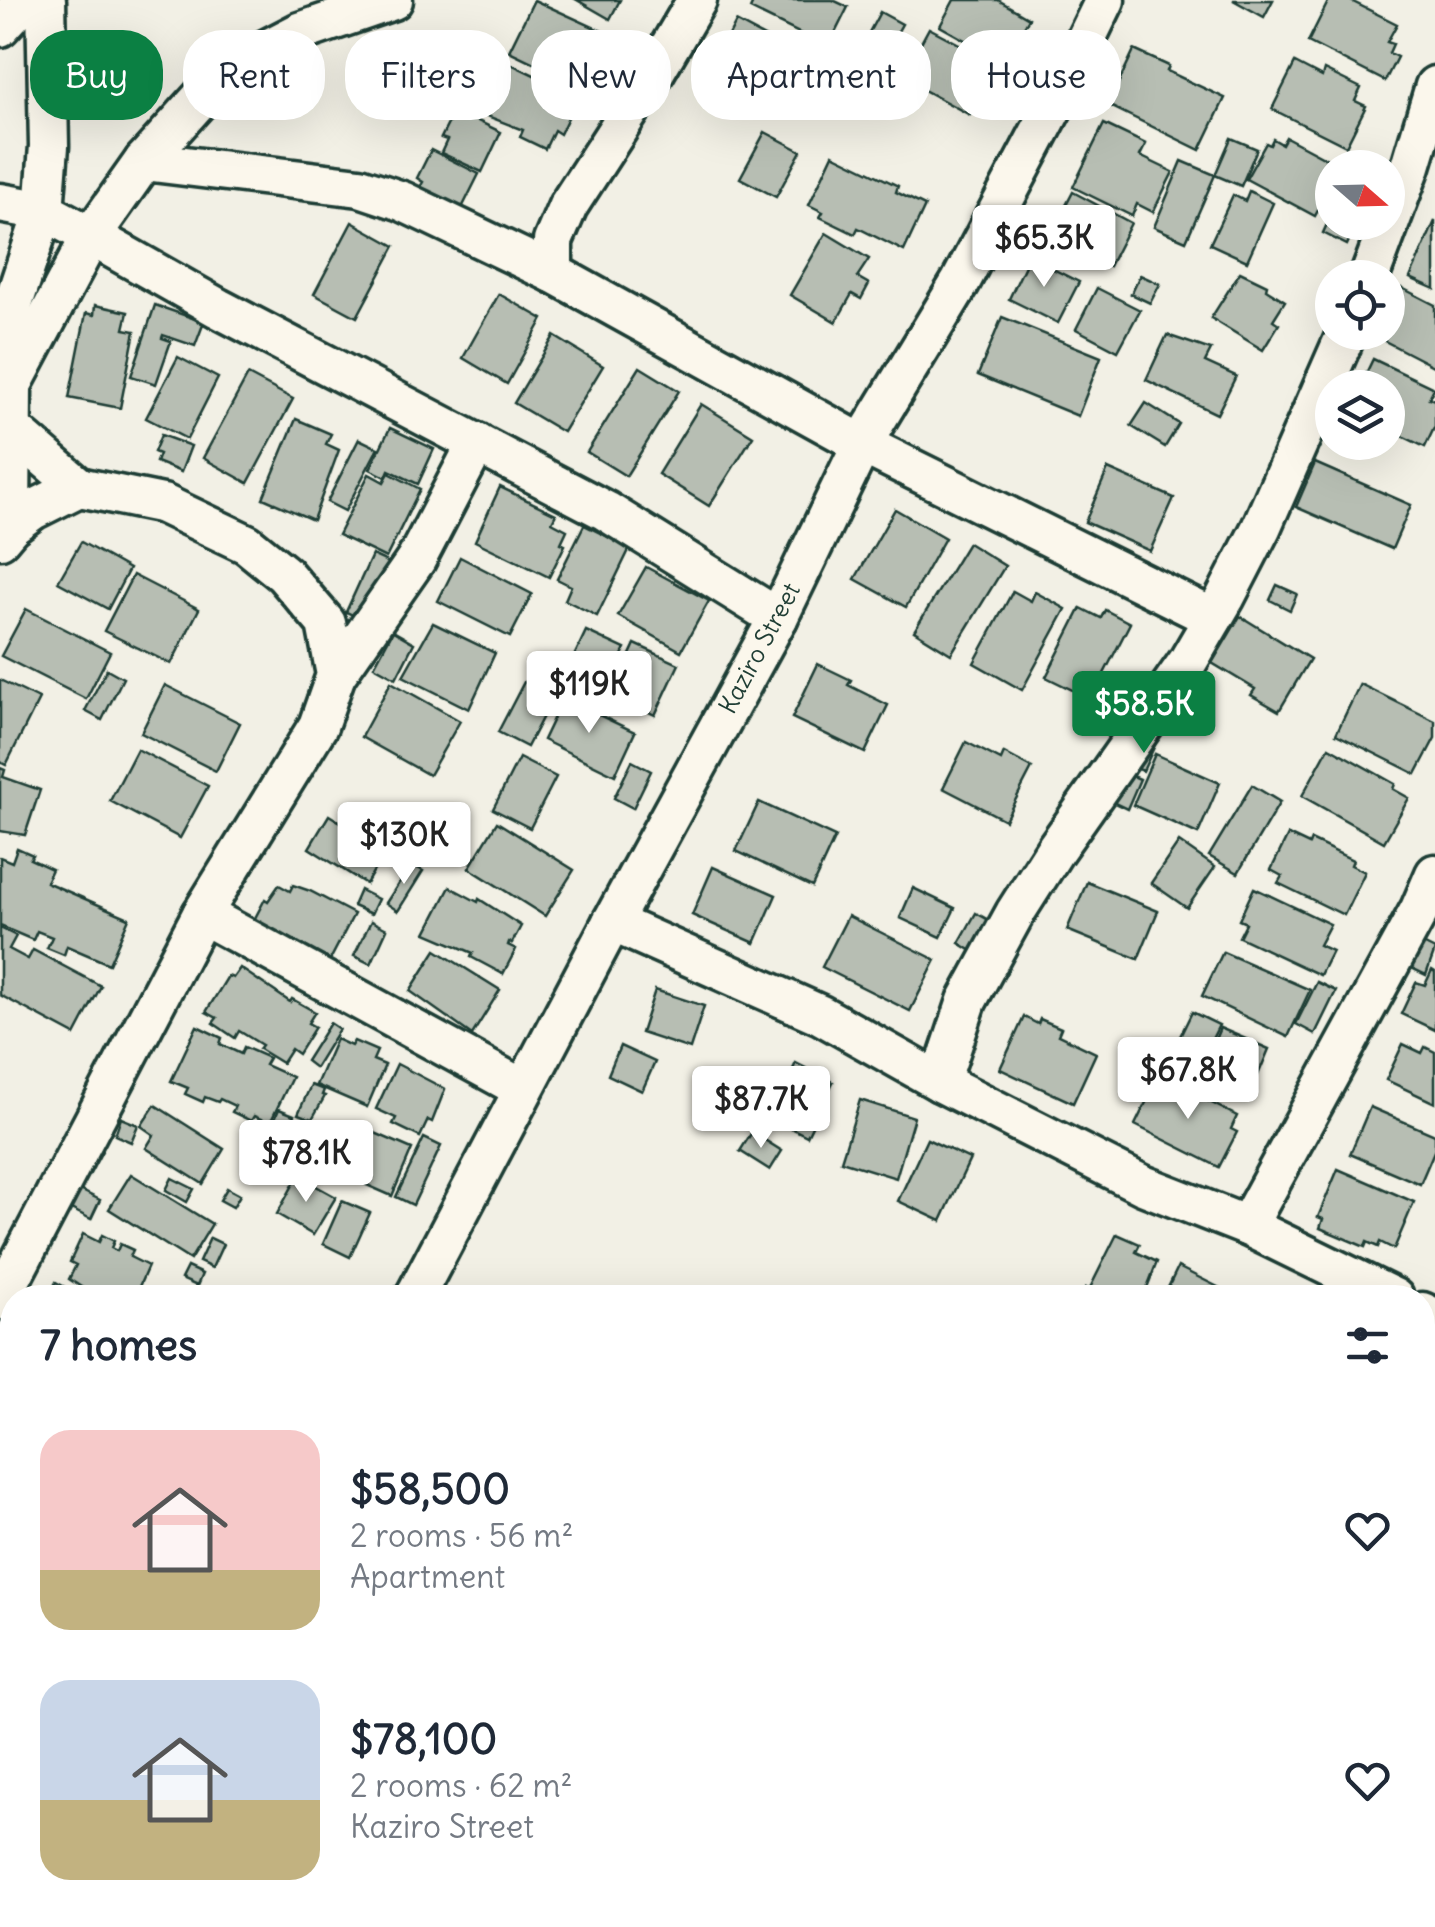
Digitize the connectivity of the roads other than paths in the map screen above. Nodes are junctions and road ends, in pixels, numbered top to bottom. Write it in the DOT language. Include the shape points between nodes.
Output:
graph roads {
  1 [pos="25,0"];
  2 [pos="46,0"];
  3 [pos="393,0"];
  4 [pos="697,0"];
  5 [pos="1105,0"];
  6 [pos="0,27"];
  7 [pos="1435,86"];
  8 [pos="144,162"];
  9 [pos="0,202"];
  10 [pos="44,211"];
  11 [pos="92,236"];
  12 [pos="1375,260"];
  13 [pos="553,272"];
  14 [pos="1,335"];
  15 [pos="1340,350"];
  16 [pos="8,411"];
  17 [pos="476,443"];
  18 [pos="862,444"];
  19 [pos="79,487"];
  20 [pos="6,532"];
  21 [pos="778,618"];
  22 [pos="1214,618"];
  23 [pos="336,675"];
  24 [pos="1435,874"];
  25 [pos="1427,906"];
  26 [pos="202,914"];
  27 [pos="612,922"];
  28 [pos="940,1082"];
  29 [pos="523,1089"];
  30 [pos="1247,1226"];
  31 [pos="8,1285"];
  32 [pos="421,1285"];
  33 [pos="1367,1285"];
  1 -- 6 [label="street"];
  2 -- 10 [label="street"];
  3 -- 8 [label="street" via="300,32 250,58 200,98"];
  4 -- 13 [label="street" via="568,206 553,241"];
  5 -- 18 [label="street, Kaziro Street" via="961,281"];
  7 -- 12 [label="street"];
  8 -- 11 [label="street"];
  8 -- 13 [label="street" via="360,187 402,200"];
  9 -- 10 [label="street"];
  10 -- 11 [label="street"];
  10 -- 14 [label="street"];
  11 -- 16 [label="street"];
  11 -- 17 [label="street"];
  13 -- 18 [label="street"];
  14 -- 16 [label="street"];
  15 -- 22 [label="street"];
  16 -- 19 [label="street"];
  16 -- 20 [label="street"];
  17 -- 21 [label="street" via="606,511"];
  17 -- 23 [label="street" via="416,560"];
  18 -- 21 [label="street, Kaziro Street"];
  18 -- 22 [label="street"];
  19 -- 20 [label="street"];
  19 -- 23 [label="street" via="163,504 247,544 326,623"];
  21 -- 27 [label="street, Kaziro Street"];
  22 -- 28 [label="street" via="1015,913 967,1001"];
  23 -- 26 [label="street" via="318,726"];
  24 -- 25 [label="street"];
  25 -- 30 [label="street"];
  26 -- 29 [label="street"];
  26 -- 31 [label="street"];
  27 -- 28 [label="street" via="820,1015"];
  27 -- 29 [label="street, Kaziro Street"];
  28 -- 30 [label="street" via="1143,1186"];
  29 -- 32 [label="street, Kaziro Street"];
  30 -- 33 [label="street"];
}
